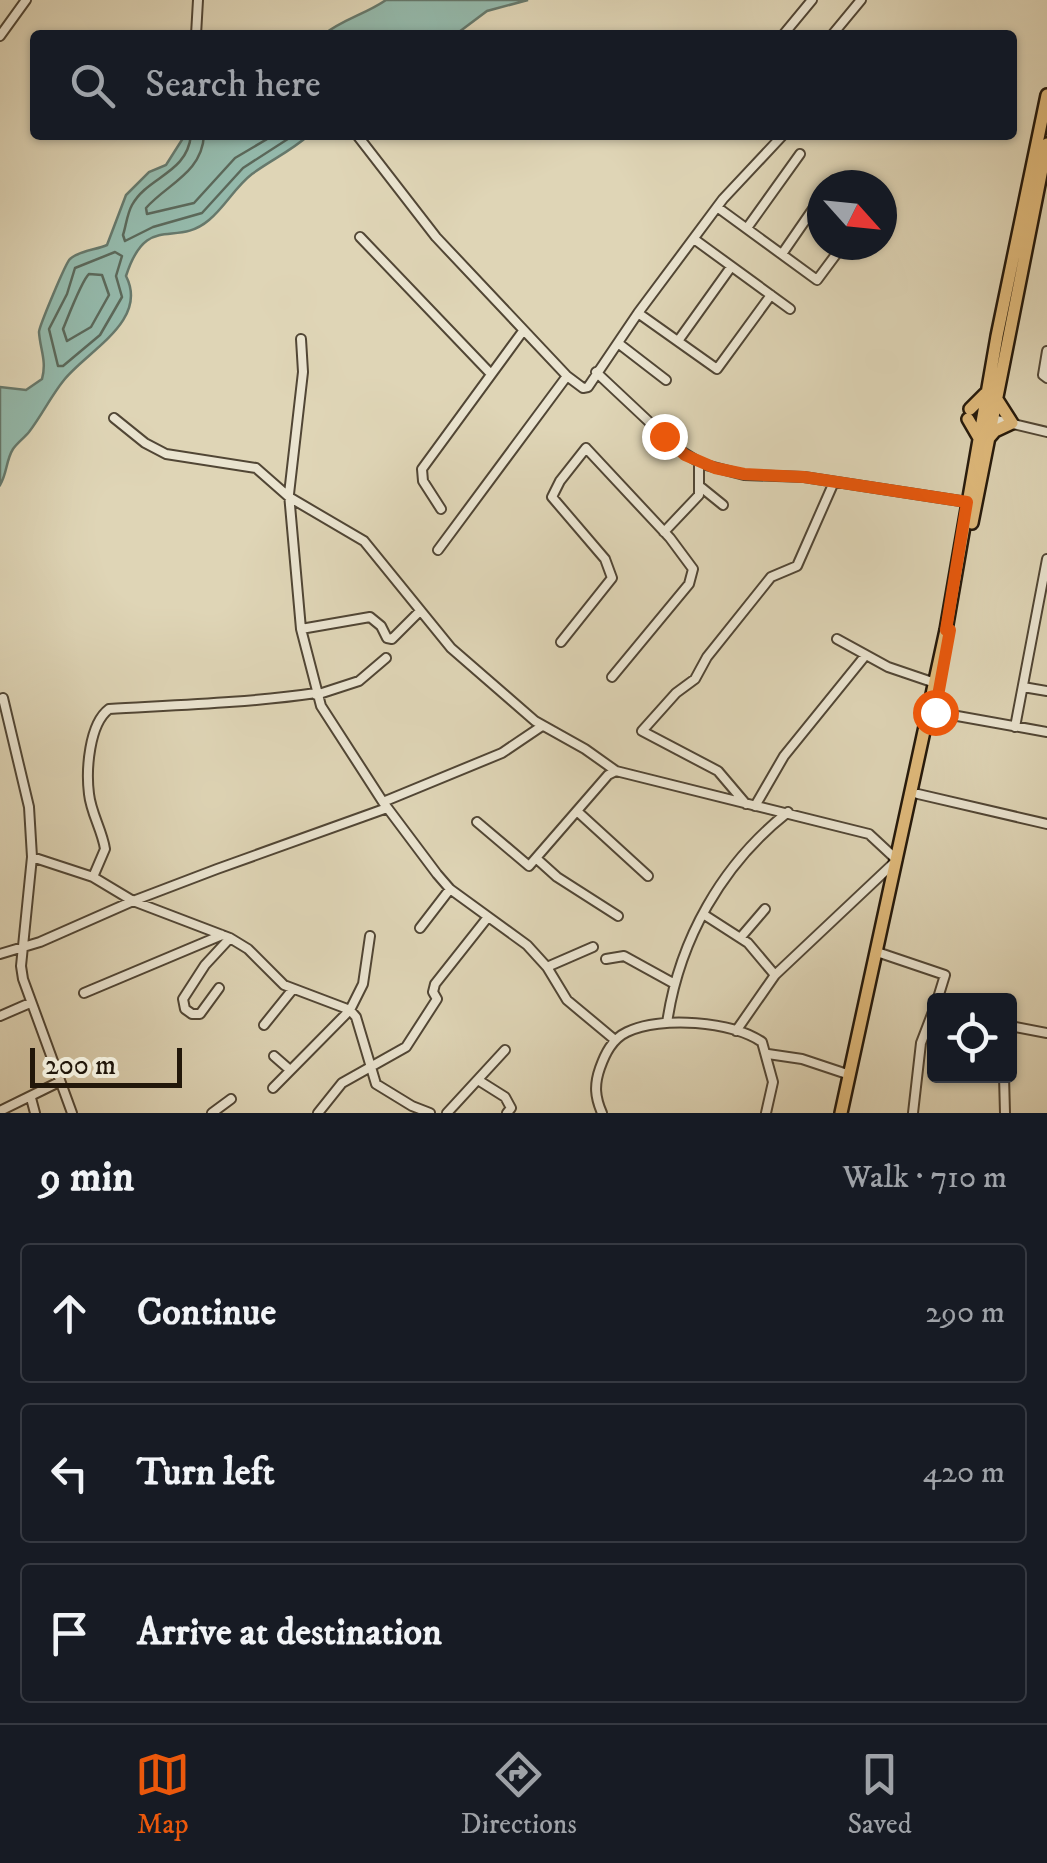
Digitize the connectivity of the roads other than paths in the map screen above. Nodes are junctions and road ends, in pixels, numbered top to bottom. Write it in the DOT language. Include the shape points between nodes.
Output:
graph roads {
  1 [pos="26,0"];
  2 [pos="198,0"];
  3 [pos="812,0"];
  4 [pos="861,0"];
  5 [pos="196,30"];
  6 [pos="788,30"];
  7 [pos="836,30"];
  8 [pos="0,36"];
  9 [pos="1047,95"];
  10 [pos="361,140"];
  11 [pos="778,140"];
  12 [pos="1047,144"];
  13 [pos="800,154"];
  14 [pos="1043,183"];
  15 [pos="717,207"];
  16 [pos="807,218"];
  17 [pos="746,228"];
  18 [pos="360,237"];
  19 [pos="694,239"];
  20 [pos="782,254"];
  21 [pos="832,260"];
  22 [pos="732,267"];
  23 [pos="771,296"];
  24 [pos="790,309"];
  25 [pos="638,313"];
  26 [pos="523,331"];
  27 [pos="301,339"];
  28 [pos="678,340"];
  29 [pos="618,343"];
  30 [pos="1047,351"];
  31 [pos="596,372"];
  32 [pos="491,374"];
  33 [pos="567,376"];
  34 [pos="1047,378"];
  35 [pos="666,380"];
  36 [pos="992,394"];
  37 [pos="114,418"];
  38 [pos="987,419"];
  39 [pos="1012,423"];
  40 [pos="1047,432"];
  41 [pos="984,438"];
  42 [pos="699,462"];
  43 [pos="834,482"];
  44 [pos="702,488"];
  45 [pos="289,497"];
  46 [pos="967,502"];
  47 [pos="723,505"];
  48 [pos="442,509"];
  49 [pos="664,532"];
  50 [pos="438,550"];
  51 [pos="1047,559"];
  52 [pos="419,612"];
  53 [pos="302,629"];
  54 [pos="948,630"];
  55 [pos="837,639"];
  56 [pos="561,642"];
  57 [pos="865,656"];
  58 [pos="386,658"];
  59 [pos="612,677"];
  60 [pos="935,683"];
  61 [pos="1022,687"];
  62 [pos="1047,691"];
  63 [pos="316,694"];
  64 [pos="4,698"];
  65 [pos="935,712"];
  66 [pos="542,726"];
  67 [pos="1015,727"];
  68 [pos="1047,732"];
  69 [pos="920,767"];
  70 [pos="616,771"];
  71 [pos="918,794"];
  72 [pos="385,805"];
  73 [pos="751,805"];
  74 [pos="578,812"];
  75 [pos="788,812"];
  76 [pos="477,822"];
  77 [pos="1047,824"];
  78 [pos="32,858"];
  79 [pos="537,859"];
  80 [pos="897,860"];
  81 [pos="648,876"];
  82 [pos="93,877"];
  83 [pos="450,889"];
  84 [pos="133,901"];
  85 [pos="765,908"];
  86 [pos="703,914"];
  87 [pos="618,916"];
  88 [pos="488,917"];
  89 [pos="420,928"];
  90 [pos="226,936"];
  91 [pos="370,936"];
  92 [pos="740,937"];
  93 [pos="23,947"];
  94 [pos="592,947"];
  95 [pos="880,952"];
  96 [pos="0,954"];
  97 [pos="606,958"];
  98 [pos="547,968"];
  99 [pos="775,975"];
  100 [pos="673,983"];
  101 [pos="219,988"];
  102 [pos="293,989"];
  103 [pos="84,993"];
  104 [pos="939,993"];
  105 [pos="30,1003"];
  106 [pos="350,1010"];
  107 [pos="0,1016"];
  108 [pos="667,1022"];
  109 [pos="264,1025"];
  110 [pos="1017,1027"];
  111 [pos="927,1028"];
  112 [pos="736,1031"];
  113 [pos="1047,1033"];
  114 [pos="615,1040"];
  115 [pos="860,1045"];
  116 [pos="505,1050"];
  117 [pos="768,1054"];
  118 [pos="274,1056"];
  119 [pos="370,1067"];
  120 [pos="290,1070"];
  121 [pos="850,1074"];
  122 [pos="478,1080"];
  123 [pos="59,1082"];
  124 [pos="1004,1083"];
  125 [pos="274,1088"];
  126 [pos="31,1098"];
  127 [pos="231,1099"];
  128 [pos="411,1110"];
  129 [pos="0,1111"];
  130 [pos="35,1113"];
  131 [pos="72,1113"];
  132 [pos="212,1113"];
  133 [pos="318,1113"];
  134 [pos="430,1113"];
  135 [pos="447,1113"];
  136 [pos="507,1113"];
  137 [pos="600,1113"];
  138 [pos="766,1113"];
  139 [pos="844,1113"];
  140 [pos="913,1113"];
  141 [pos="1004,1113"];
  1 -- 8 [label="street"];
  2 -- 5 [label="street"];
  3 -- 6 [label="street"];
  4 -- 7 [label="street"];
  9 -- 36 [label="main road"];
  10 -- 26 [label="street" via="436,237"];
  11 -- 15 [label="street"];
  12 -- 14 [label="main road"];
  13 -- 17 [label="street"];
  14 -- 36 [label="main road"];
  15 -- 17 [label="street"];
  15 -- 19 [label="street"];
  16 -- 20 [label="street"];
  17 -- 20 [label="street"];
  18 -- 32 [label="street"];
  19 -- 22 [label="street"];
  19 -- 25 [label="street"];
  20 -- 21 [label="street" via="818,280"];
  22 -- 23 [label="street"];
  22 -- 28 [label="street"];
  23 -- 24 [label="street"];
  23 -- 28 [label="street" via="717,369"];
  25 -- 28 [label="street"];
  25 -- 29 [label="street"];
  26 -- 32 [label="street"];
  26 -- 33 [label="street"];
  27 -- 45 [label="street"];
  29 -- 31 [label="street"];
  29 -- 35 [label="street"];
  30 -- 34 [label="street"];
  31 -- 33 [label="street" via="583,388"];
  31 -- 42 [label="street"];
  32 -- 48 [label="street" via="422,469"];
  33 -- 50 [label="street"];
  36 -- 38 [label="main road"];
  36 -- 39 [label="main road"];
  36 -- 41 [label="main road" via="969,414"];
  37 -- 45 [label="street" via="166,454 256,468"];
  38 -- 39 [label="street"];
  38 -- 41 [label="main road"];
  39 -- 40 [label="street"];
  39 -- 41 [label="main road"];
  41 -- 46 [label="main road"];
  41 -- 54 [label="main road"];
  42 -- 43 [label="street" via="744,474"];
  42 -- 44 [label="street"];
  43 -- 46 [label="street"];
  43 -- 73 [label="street" via="797,566 771,577 695,679 642,732 718,771"];
  44 -- 47 [label="street"];
  44 -- 49 [label="street"];
  45 -- 52 [label="street" via="364,540"];
  45 -- 53 [label="street"];
  46 -- 54 [label="main road"];
  49 -- 56 [label="street" via="586,448 552,497 605,560 612,578"];
  49 -- 59 [label="street" via="693,576"];
  51 -- 61 [label="street"];
  52 -- 53 [label="street" via="392,639 370,618"];
  52 -- 66 [label="street"];
  53 -- 63 [label="street"];
  54 -- 60 [label="main road"];
  54 -- 65 [label="main road"];
  55 -- 57 [label="street"];
  57 -- 60 [label="street"];
  57 -- 73 [label="street"];
  58 -- 63 [label="street" via="359,681"];
  60 -- 69 [label="main road"];
  61 -- 62 [label="street"];
  61 -- 67 [label="street"];
  63 -- 72 [label="street"];
  63 -- 82 [label="street" via="109,709 96,725 88,771 106,848"];
  64 -- 78 [label="street" via="30,808"];
  65 -- 67 [label="street"];
  65 -- 69 [label="main road"];
  66 -- 70 [label="street"];
  66 -- 72 [label="street" via="491,758"];
  67 -- 68 [label="street"];
  69 -- 71 [label="main road"];
  69 -- 80 [label="main road"];
  70 -- 73 [label="street"];
  70 -- 74 [label="street"];
  71 -- 77 [label="street"];
  71 -- 95 [label="main road"];
  72 -- 83 [label="street"];
  72 -- 84 [label="street"];
  73 -- 75 [label="street"];
  74 -- 79 [label="street"];
  74 -- 81 [label="street"];
  75 -- 80 [label="street" via="869,834"];
  75 -- 86 [label="street" via="745,851"];
  76 -- 79 [label="street" via="526,866"];
  78 -- 82 [label="street"];
  78 -- 93 [label="street"];
  79 -- 87 [label="street"];
  80 -- 95 [label="main road"];
  80 -- 99 [label="street"];
  82 -- 84 [label="street"];
  83 -- 88 [label="street"];
  83 -- 89 [label="street"];
  84 -- 90 [label="street"];
  84 -- 93 [label="street"];
  85 -- 92 [label="street"];
  86 -- 92 [label="street"];
  86 -- 100 [label="street"];
  88 -- 98 [label="street"];
  88 -- 119 [label="street" via="435,984 437,998 406,1047"];
  90 -- 101 [label="street" via="183,999 185,1009 200,1014"];
  90 -- 102 [label="street"];
  90 -- 103 [label="street"];
  91 -- 106 [label="street" via="363,984"];
  92 -- 99 [label="street"];
  93 -- 96 [label="street"];
  93 -- 105 [label="street"];
  94 -- 98 [label="street"];
  95 -- 104 [label="street" via="945,975"];
  95 -- 115 [label="main road"];
  97 -- 100 [label="street" via="624,956"];
  98 -- 114 [label="street" via="567,1000"];
  99 -- 112 [label="street"];
  100 -- 108 [label="street"];
  102 -- 106 [label="street"];
  102 -- 109 [label="street"];
  105 -- 107 [label="street"];
  105 -- 123 [label="street"];
  106 -- 119 [label="street"];
  106 -- 120 [label="street"];
  108 -- 112 [label="street"];
  108 -- 114 [label="street"];
  110 -- 113 [label="street"];
  111 -- 140 [label="street"];
  112 -- 117 [label="street" via="754,1036"];
  114 -- 137 [label="street" via="596,1084"];
  115 -- 121 [label="main road"];
  115 -- 139 [label="main road"];
  116 -- 122 [label="street"];
  117 -- 121 [label="street"];
  117 -- 138 [label="street" via="773,1082"];
  118 -- 120 [label="street"];
  119 -- 128 [label="street" via="376,1084"];
  119 -- 133 [label="street" via="342,1083"];
  120 -- 125 [label="street"];
  121 -- 139 [label="main road"];
  122 -- 135 [label="street"];
  122 -- 136 [label="street" via="506,1097 512,1108"];
  123 -- 126 [label="street"];
  123 -- 131 [label="street"];
  124 -- 141 [label="street"];
  126 -- 129 [label="street"];
  126 -- 130 [label="street"];
  127 -- 132 [label="street"];
  128 -- 134 [label="street"];
}
